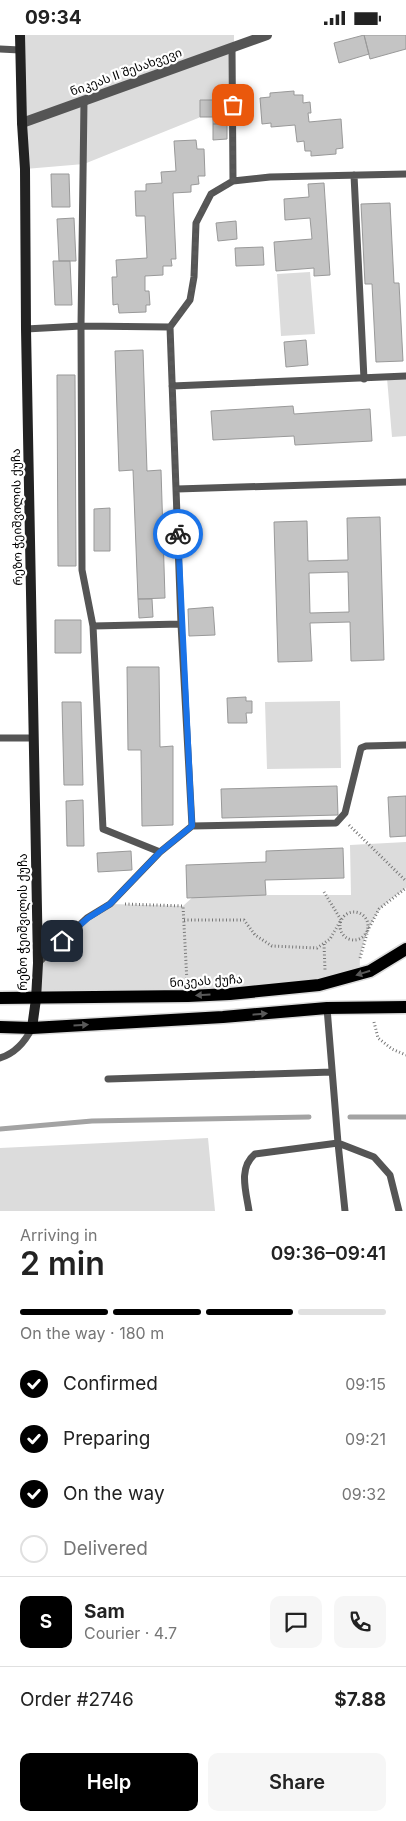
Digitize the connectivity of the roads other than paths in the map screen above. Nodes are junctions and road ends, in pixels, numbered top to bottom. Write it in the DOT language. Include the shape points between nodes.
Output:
graph roads {
  1 [pos="20,35"];
  2 [pos="267,35"];
  3 [pos="232,47"];
  4 [pos="0,49"];
  5 [pos="20,50"];
  6 [pos="84,101"];
  7 [pos="22,123"];
  8 [pos="406,174"];
  9 [pos="354,175"];
  10 [pos="233,181"];
  11 [pos="81,326"];
  12 [pos="170,327"];
  13 [pos="26,329"];
  14 [pos="406,376"];
  15 [pos="364,379"];
  16 [pos="172,386"];
  17 [pos="406,482"];
  18 [pos="177,489"];
  19 [pos="181,624"];
  20 [pos="93,626"];
  21 [pos="0,737"];
  22 [pos="33,738"];
  23 [pos="406,745"];
  24 [pos="192,826"];
  25 [pos="160,852"];
  26 [pos="406,949"];
  27 [pos="38,963"];
  28 [pos="0,998"];
  29 [pos="36,999"];
  30 [pos="406,1007"];
  31 [pos="327,1008"];
  32 [pos="0,1027"];
  33 [pos="32,1028"];
  34 [pos="0,1058"];
  35 [pos="332,1072"];
  36 [pos="108,1079"];
  37 [pos="338,1143"];
  38 [pos="249,1211"];
  39 [pos="345,1211"];
  40 [pos="399,1211"];
  1 -- 5 [label="main road, რეზო ჭეიშვილის ქუჩა"];
  2 -- 3 [label="street, ნიკეას II შესახვევი"];
  3 -- 6 [label="street, ნიკეას II შესახვევი"];
  3 -- 10 [label="lane"];
  4 -- 5 [label="lane"];
  5 -- 7 [label="main road, რეზო ჭეიშვილის ქუჩა"];
  6 -- 7 [label="street, ნიკეას II შესახვევი"];
  6 -- 11 [label="lane"];
  7 -- 13 [label="main road, რეზო ჭეიშვილის ქუჩა"];
  8 -- 9 [label="lane"];
  9 -- 10 [label="lane"];
  9 -- 15 [label="lane"];
  10 -- 12 [label="lane" via="210,194 196,223 190,300"];
  11 -- 12 [label="lane"];
  11 -- 13 [label="lane"];
  11 -- 20 [label="lane" via="82,570"];
  12 -- 16 [label="lane"];
  13 -- 22 [label="main road, რეზო ჭეიშვილის ქუჩა"];
  14 -- 15 [label="lane"];
  15 -- 16 [label="lane"];
  16 -- 18 [label="lane"];
  17 -- 18 [label="lane"];
  18 -- 19 [label="lane"];
  19 -- 20 [label="lane"];
  19 -- 24 [label="lane"];
  20 -- 25 [label="lane" via="103,829"];
  21 -- 22 [label="lane"];
  22 -- 27 [label="main road, რეზო ჭეიშვილის ქუჩა"];
  23 -- 24 [label="lane" via="366,746 361,749 345,813 336,823"];
  24 -- 25 [label="lane"];
  25 -- 27 [label="lane" via="110,904 88,918"];
  26 -- 29 [label="main road, ნიკეას ქუჩა, one-way" via="370,971 325,983 230,994"];
  27 -- 29 [label="main road, რეზო ჭეიშვილის ქუჩა"];
  28 -- 29 [label="main road, ნიკეას ქუჩა"];
  29 -- 33 [label="main road, რეზო ჭეიშვილის ქუჩა"];
  30 -- 31 [label="main road"];
  33 -- 31 [label="main road, one-way"];
  31 -- 35 [label="lane"];
  32 -- 33 [label="main road"];
  33 -- 34 [label="lane" via="24,1043"];
  35 -- 36 [label="lane"];
  35 -- 37 [label="lane"];
  37 -- 38 [label="lane" via="255,1154 247,1160 244,1173"];
  37 -- 39 [label="lane"];
  37 -- 40 [label="lane" via="374,1157 390,1175"];
}
